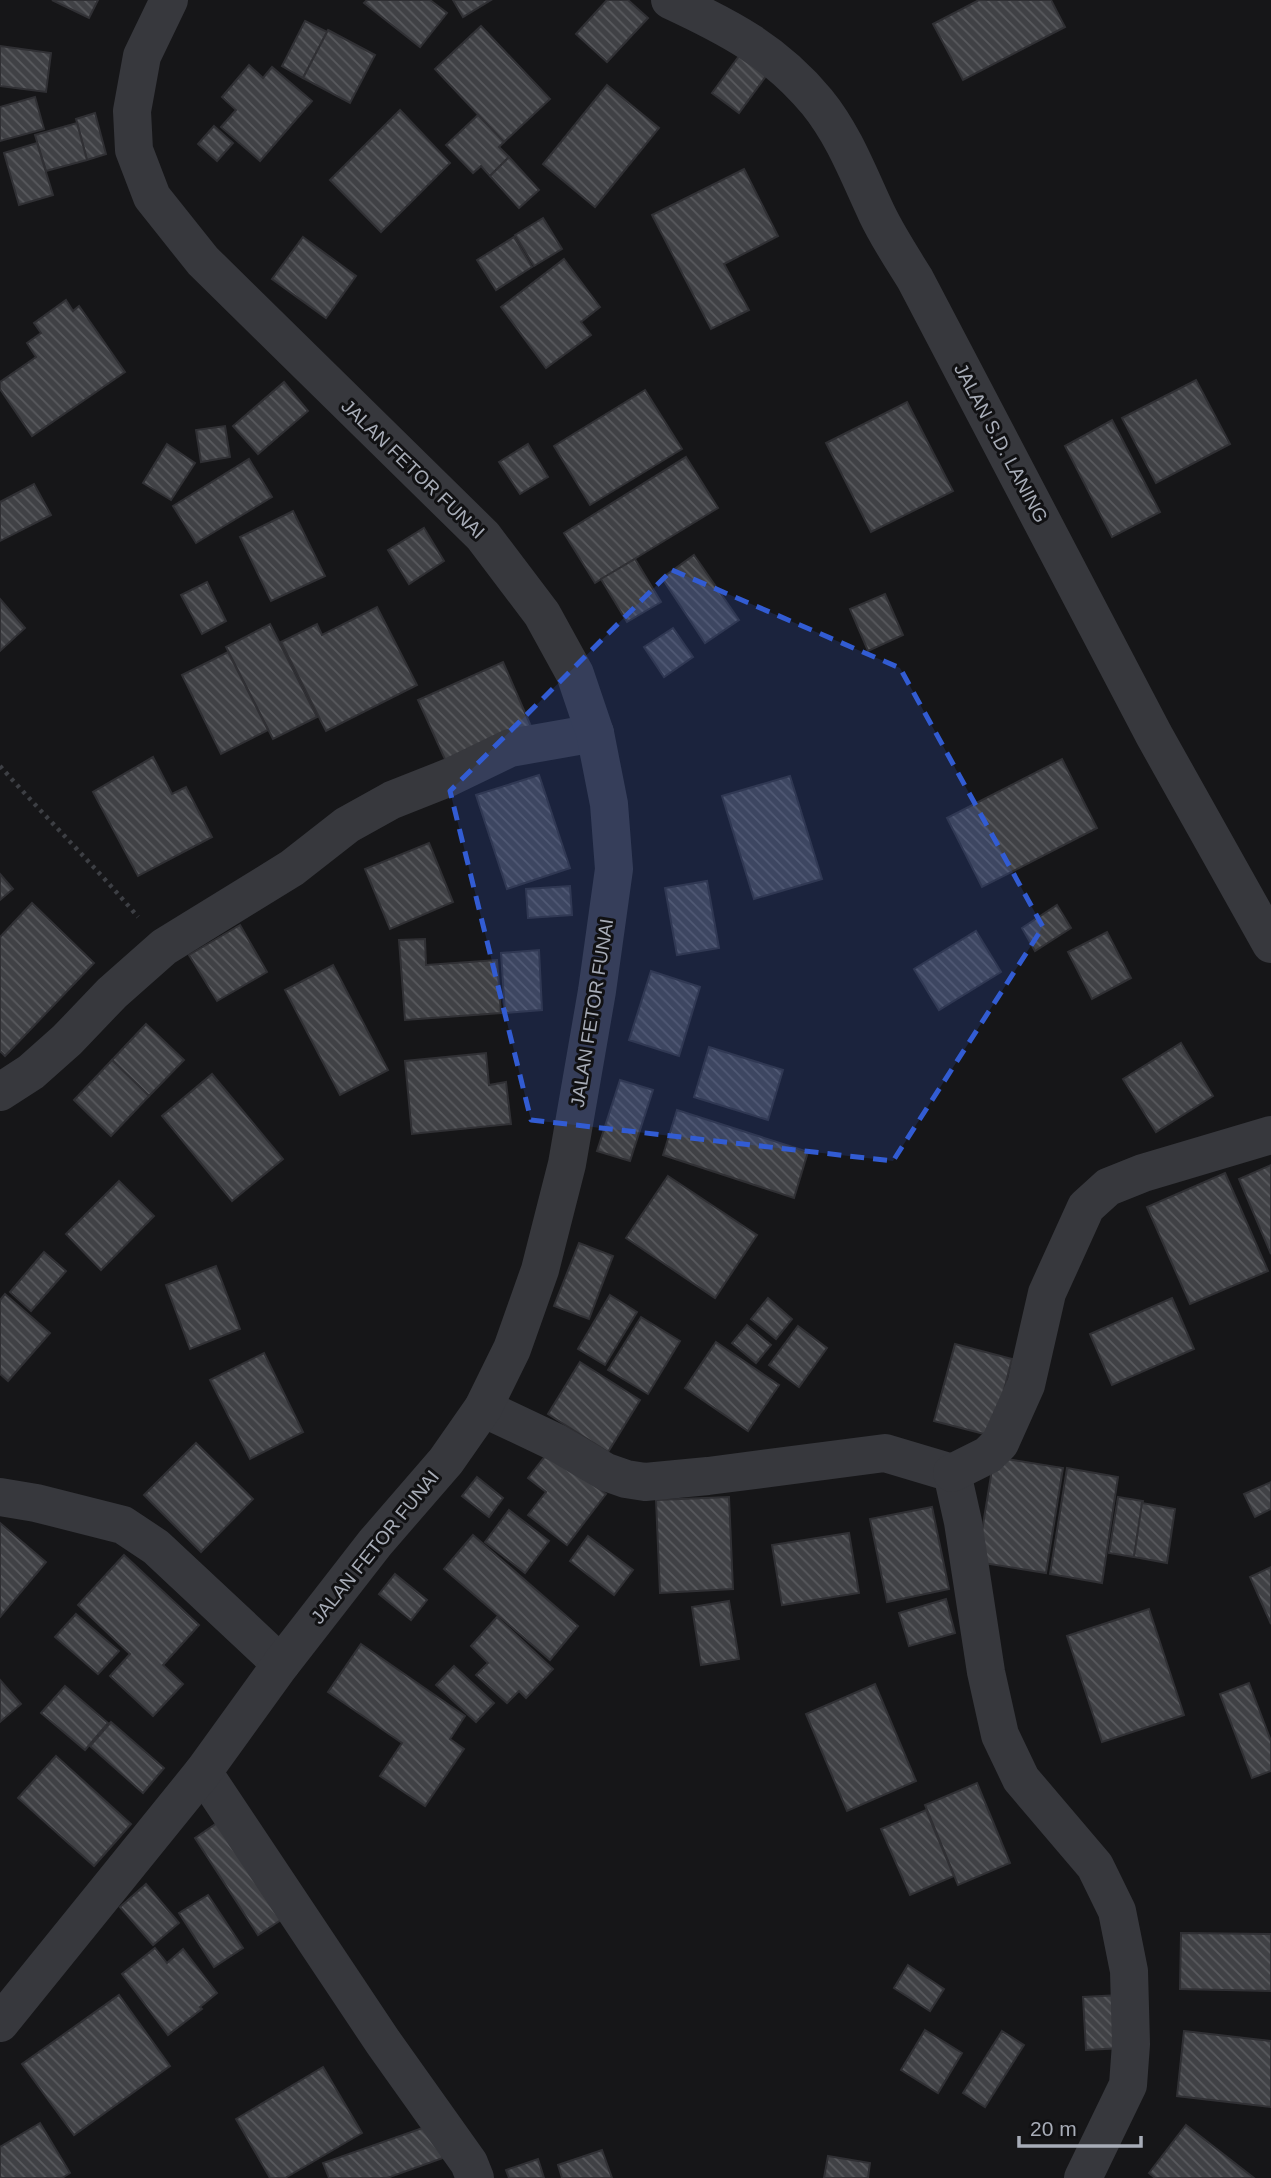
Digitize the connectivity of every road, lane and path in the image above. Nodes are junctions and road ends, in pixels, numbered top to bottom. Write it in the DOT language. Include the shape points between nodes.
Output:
graph roads {
  1 [pos="169,0"];
  2 [pos="670,0"];
  3 [pos="595,733"];
  4 [pos="0,766"];
  5 [pos="1271,944"];
  6 [pos="164,947"];
  7 [pos="0,1092"];
  8 [pos="1271,1135"];
  9 [pos="483,1408"];
  10 [pos="952,1473"];
  11 [pos="0,1497"];
  12 [pos="281,1664"];
  13 [pos="203,1772"];
  14 [pos="0,2023"];
  15 [pos="475,2178"];
  16 [pos="1083,2178"];
  1 -- 3 [label="street, JALAN FETOR FUNAI" via="142,56 132,111 134,150 152,197 203,261 483,536 549,626 575,674"];
  2 -- 5 [label="street, JALAN S.D. LANING" via="726,26 766,52 825,114 853,159 878,217 1154,735"];
  3 -- 6 [label="street" via="510,748 392,800"];
  3 -- 9 [label="street, JALAN FETOR FUNAI" via="609,804 614,869 597,991 567,1164 540,1270 512,1349"];
  4 -- 6 [label="path"];
  6 -- 7 [label="street" via="31,1072"];
  8 -- 10 [label="street" via="1143,1173 1108,1188 1086,1207 1047,1293 1026,1385 1000,1443 988,1455"];
  9 -- 10 [label="street" via="606,1472 645,1482 886,1453"];
  9 -- 12 [label="street, JALAN FETOR FUNAI" via="446,1461"];
  10 -- 16 [label="street" via="1000,1735 1021,1779 1095,1866 1117,1911 1129,1971 1128,2085"];
  11 -- 12 [label="street" via="123,1525 156,1547"];
  12 -- 13 [label="street, JALAN FETOR FUNAI"];
  13 -- 14 [label="street, JALAN FETOR FUNAI"];
  13 -- 15 [label="street"];
}
